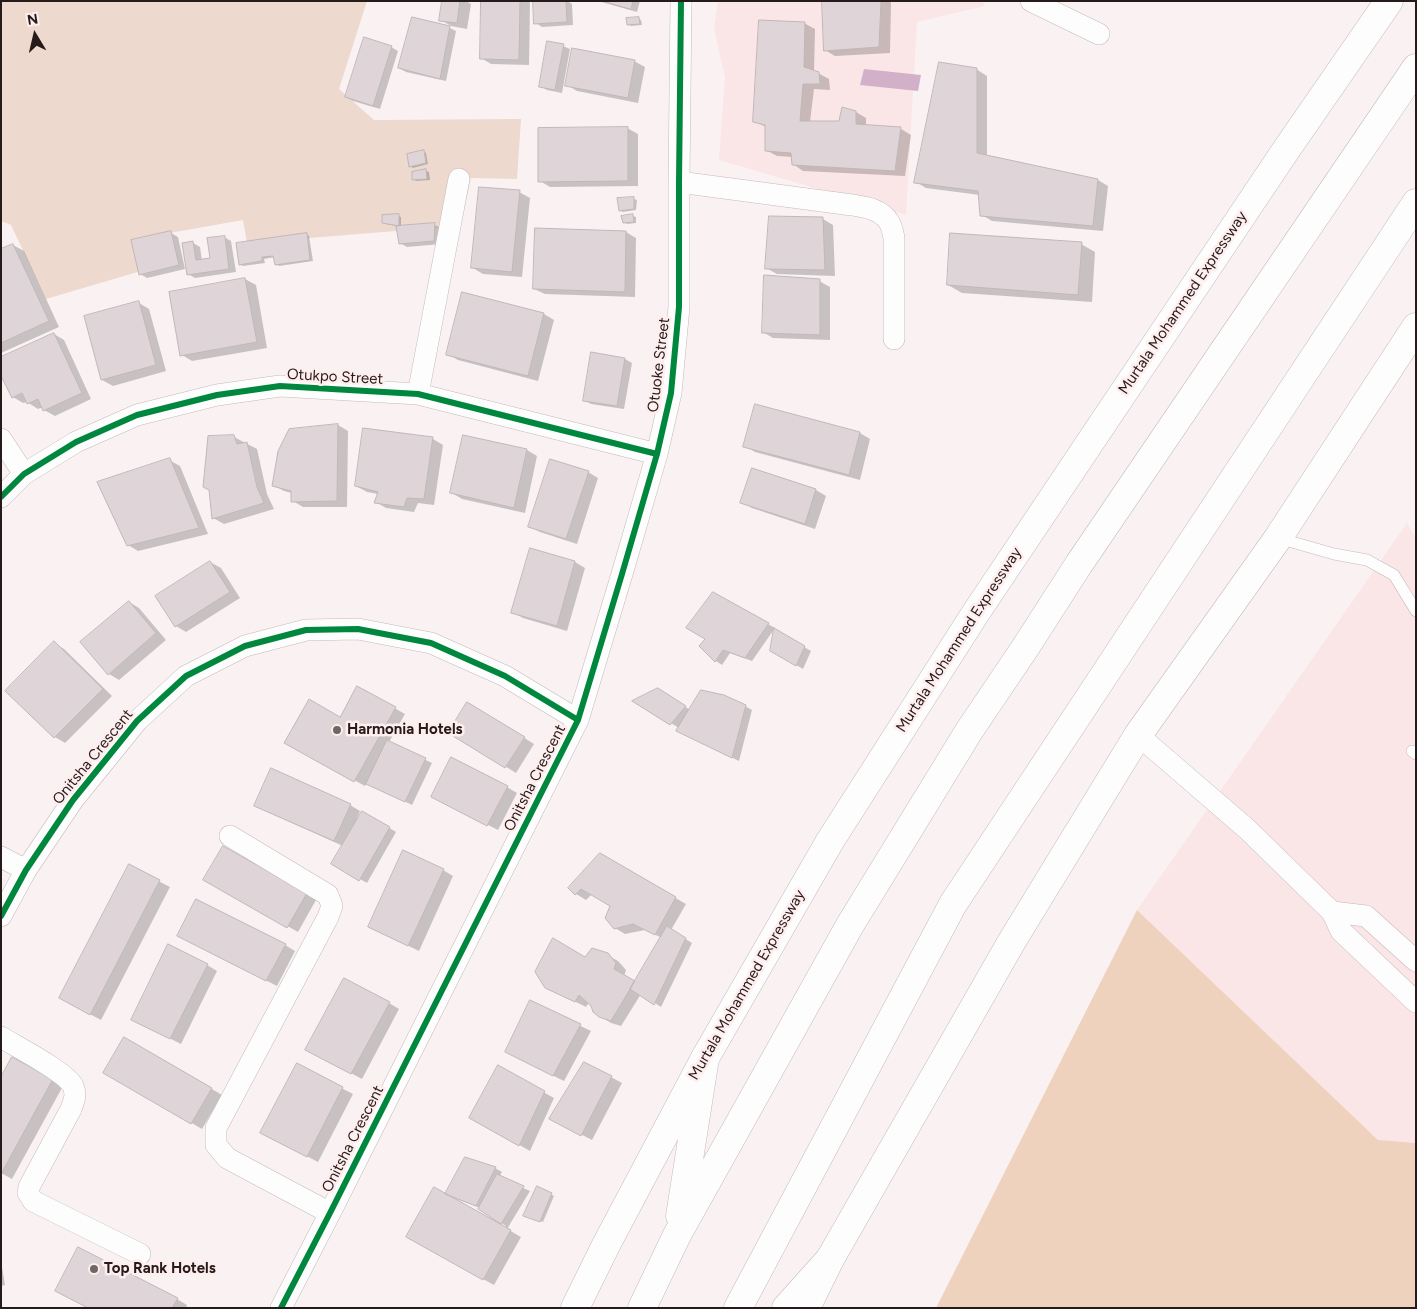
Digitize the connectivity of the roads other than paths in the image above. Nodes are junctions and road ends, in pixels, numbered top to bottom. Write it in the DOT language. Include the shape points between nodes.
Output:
graph roads {
  1 [pos="681,1"];
  2 [pos="1031,1"];
  3 [pos="1389,1"];
  4 [pos="1099,34"];
  5 [pos="1416,68"];
  6 [pos="459,179"];
  7 [pos="679,182"];
  8 [pos="1416,203"];
  9 [pos="1416,327"];
  10 [pos="894,339"];
  11 [pos="418,394"];
  12 [pos="1,439"];
  13 [pos="657,454"];
  14 [pos="24,474"];
  15 [pos="1,497"];
  16 [pos="1278,538"];
  17 [pos="1416,611"];
  18 [pos="578,720"];
  19 [pos="1138,735"];
  20 [pos="230,836"];
  21 [pos="1,857"];
  22 [pos="26,870"];
  23 [pos="1332,912"];
  24 [pos="1,916"];
  25 [pos="1416,961"];
  26 [pos="1416,1002"];
  27 [pos="1,1037"];
  28 [pos="705,1058"];
  29 [pos="330,1213"];
  30 [pos="677,1235"];
  31 [pos="140,1254"];
  32 [pos="830,1259"];
  33 [pos="281,1308"];
  34 [pos="575,1308"];
  35 [pos="642,1308"];
  36 [pos="738,1308"];
  37 [pos="786,1308"];
  38 [pos="806,1308"];
  1 -- 7 [label="street, Otuoke Street"];
  2 -- 4 [label="street"];
  3 -- 28 [label="highway, Murtala Mohammed Expressway" via="937,672 830,841"];
  5 -- 30 [label="highway" via="969,731 850,925"];
  6 -- 11 [label="street"];
  7 -- 10 [label="street" via="852,205 883,214 890,223 894,238"];
  7 -- 13 [label="street, Otuoke Street" via="679,307 672,393"];
  8 -- 36 [label="highway" via="953,904"];
  9 -- 16 [label="highway"];
  11 -- 13 [label="street, Otukpo Street"];
  11 -- 14 [label="street, Otukpo Street" via="280,386 217,395 138,416 76,442"];
  12 -- 14 [label="street"];
  13 -- 18 [label="street, Otuoke Street"];
  14 -- 15 [label="street, Otukpo Street"];
  16 -- 17 [label="lane" via="1367,560 1394,575"];
  16 -- 19 [label="highway"];
  18 -- 22 [label="street, Onitsha Crescent" via="505,676 431,643 358,629 306,630 244,646 186,676 138,720 73,800"];
  18 -- 29 [label="street, Onitsha Crescent"];
  19 -- 23 [label="street" via="1247,828"];
  19 -- 32 [label="highway" via="1012,941"];
  20 -- 29 [label="street" via="328,895 332,906 216,1128 216,1145 227,1158"];
  21 -- 22 [label="street"];
  22 -- 24 [label="street, Onitsha Crescent"];
  23 -- 25 [label="street" via="1366,916"];
  23 -- 26 [label="street" via="1341,931"];
  27 -- 31 [label="street" via="64,1075 76,1096 29,1187 28,1193 33,1201"];
  28 -- 30 [label="highway"];
  28 -- 34 [label="highway, Murtala Mohammed Expressway"];
  29 -- 33 [label="street, Onitsha Crescent"];
  30 -- 35 [label="highway"];
  32 -- 37 [label="highway"];
  32 -- 38 [label="highway"];
}
